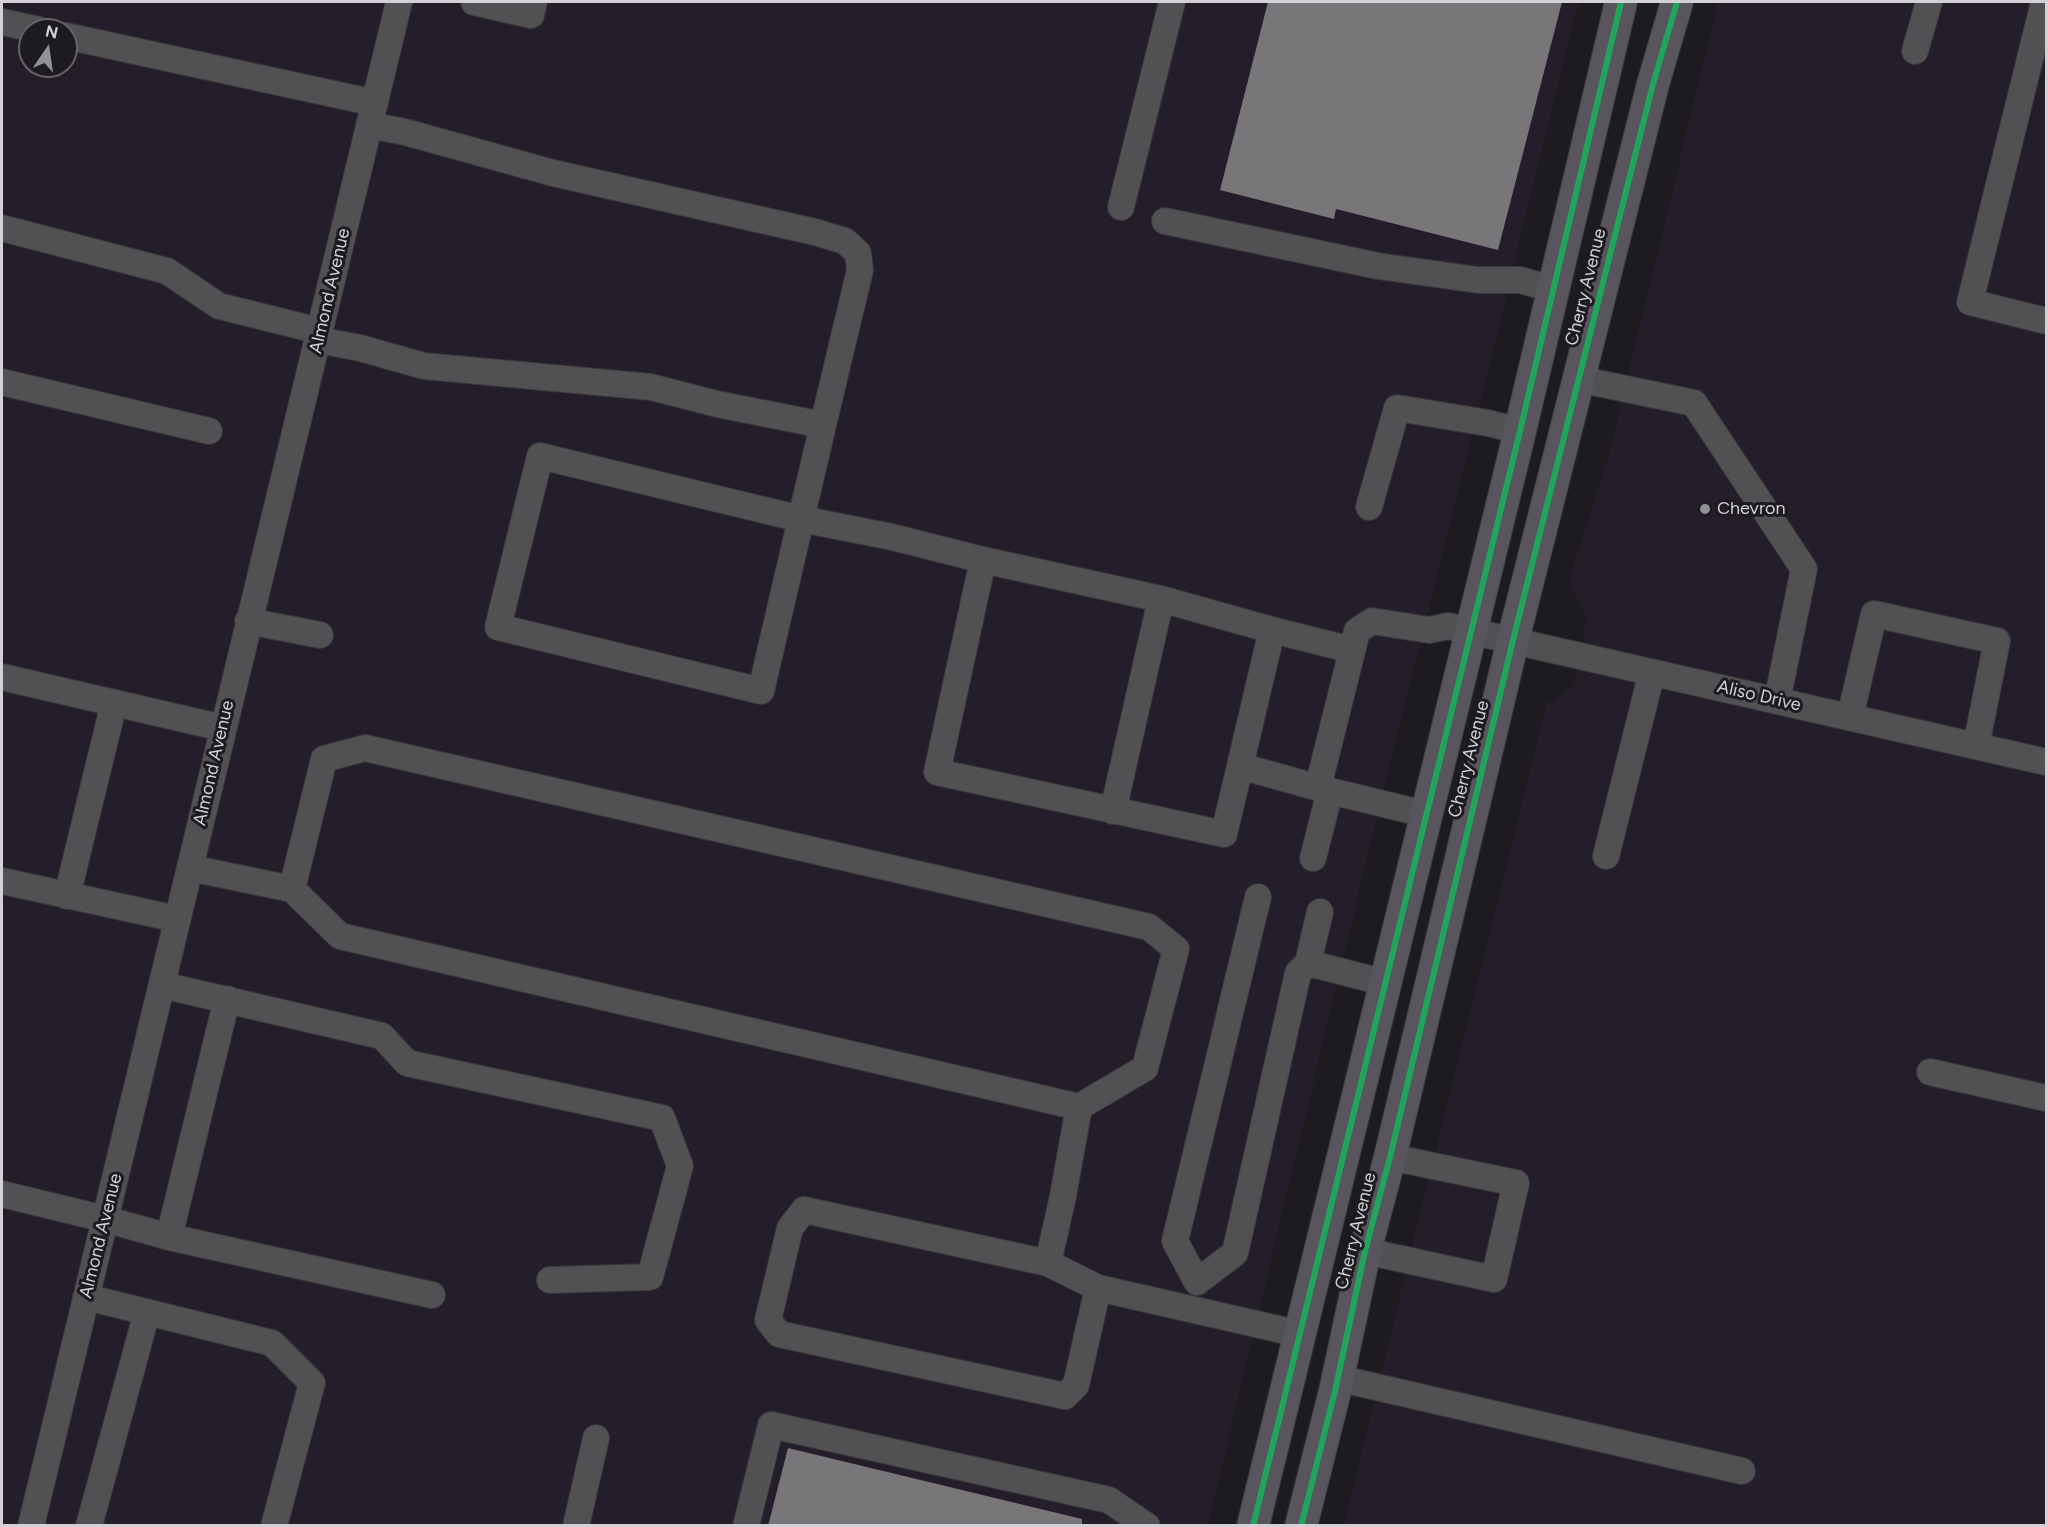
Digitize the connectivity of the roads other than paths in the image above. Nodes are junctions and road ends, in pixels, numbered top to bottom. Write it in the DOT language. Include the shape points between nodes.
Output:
graph roads {
  1 [pos="399,2"];
  2 [pos="474,2"];
  3 [pos="534,2"];
  4 [pos="1172,2"];
  5 [pos="1621,2"];
  6 [pos="1677,2"];
  7 [pos="1929,2"];
  8 [pos="2044,2"];
  9 [pos="2,22"];
  10 [pos="18,25"];
  11 [pos="78,39"];
  12 [pos="1915,51"];
  13 [pos="372,114"];
  14 [pos="1121,207"];
  15 [pos="1165,221"];
  16 [pos="2,228"];
  17 [pos="1552,289"];
  18 [pos="2046,321"];
  19 [pos="319,335"];
  20 [pos="1578,379"];
  21 [pos="2,382"];
  22 [pos="824,425"];
  23 [pos="209,430"];
  24 [pos="1520,431"];
  25 [pos="1369,507"];
  26 [pos="801,519"];
  27 [pos="983,560"];
  28 [pos="1161,598"];
  29 [pos="248,621"];
  30 [pos="1459,628"];
  31 [pos="1272,630"];
  32 [pos="320,635"];
  33 [pos="1513,640"];
  34 [pos="1352,650"];
  35 [pos="1652,672"];
  36 [pos="2,677"];
  37 [pos="1777,701"];
  38 [pos="114,703"];
  39 [pos="1850,717"];
  40 [pos="223,728"];
  41 [pos="1976,746"];
  42 [pos="2046,762"];
  43 [pos="1240,766"];
  44 [pos="1324,789"];
  45 [pos="1113,811"];
  46 [pos="1425,814"];
  47 [pos="1606,856"];
  48 [pos="1313,858"];
  49 [pos="190,867"];
  50 [pos="2,881"];
  51 [pos="291,889"];
  52 [pos="67,896"];
  53 [pos="1258,897"];
  54 [pos="1320,912"];
  55 [pos="177,920"];
  56 [pos="1308,963"];
  57 [pos="1386,983"];
  58 [pos="162,985"];
  59 [pos="227,999"];
  60 [pos="1930,1072"];
  61 [pos="2046,1098"];
  62 [pos="1079,1107"];
  63 [pos="1390,1157"];
  64 [pos="2,1194"];
  65 [pos="105,1219"];
  66 [pos="169,1237"];
  67 [pos="1365,1251"];
  68 [pos="1048,1263"];
  69 [pos="550,1280"];
  70 [pos="1197,1282"];
  71 [pos="1098,1288"];
  72 [pos="432,1295"];
  73 [pos="86,1297"];
  74 [pos="1190,1309"];
  75 [pos="147,1312"];
  76 [pos="1300,1334"];
  77 [pos="1337,1378"];
  78 [pos="596,1438"];
  79 [pos="1742,1471"];
  80 [pos="31,1526"];
  81 [pos="89,1526"];
  82 [pos="274,1526"];
  83 [pos="576,1526"];
  84 [pos="746,1526"];
  85 [pos="1147,1526"];
  86 [pos="1253,1526"];
  87 [pos="1301,1526"];
  1 -- 13 [label="street, Almond Avenue"];
  2 -- 3 [label="street" via="531,15"];
  4 -- 14 [label="street"];
  5 -- 17 [label="main road, Cherry Avenue"];
  6 -- 20 [label="main road, Cherry Avenue"];
  7 -- 12 [label="street"];
  8 -- 18 [label="street" via="1970,302"];
  9 -- 10 [label="street"];
  11 -- 13 [label="street" via="269,79"];
  13 -- 19 [label="street, Almond Avenue"];
  13 -- 22 [label="street" via="405,132 553,173 845,241 858,253 860,270"];
  15 -- 17 [label="street" via="1378,266 1478,280 1520,280"];
  16 -- 19 [label="street" via="167,271 219,306"];
  17 -- 24 [label="main road, Cherry Avenue"];
  19 -- 22 [label="street" via="424,366 651,387"];
  19 -- 29 [label="street, Almond Avenue"];
  20 -- 33 [label="main road, Cherry Avenue"];
  20 -- 37 [label="street" via="1694,404 1804,569"];
  21 -- 23 [label="street"];
  22 -- 26 [label="street"];
  24 -- 25 [label="street" via="1397,408"];
  24 -- 30 [label="main road, Cherry Avenue"];
  26 -- 26 [label="street" via="761,691 498,627 540,456"];
  26 -- 27 [label="street"];
  27 -- 28 [label="street"];
  27 -- 45 [label="street" via="937,772"];
  28 -- 31 [label="street"];
  28 -- 45 [label="street"];
  29 -- 32 [label="street"];
  29 -- 40 [label="street, Almond Avenue"];
  30 -- 33 [label="street, Aliso Drive"];
  30 -- 34 [label="street, Aliso Drive" via="1429,630 1372,621 1357,631"];
  30 -- 46 [label="main road, Cherry Avenue"];
  31 -- 34 [label="street"];
  31 -- 43 [label="street"];
  33 -- 35 [label="street, Aliso Drive"];
  33 -- 63 [label="main road, Cherry Avenue"];
  34 -- 44 [label="street, Aliso Drive"];
  35 -- 37 [label="street, Aliso Drive"];
  35 -- 47 [label="street"];
  36 -- 38 [label="street"];
  37 -- 39 [label="street, Aliso Drive"];
  38 -- 40 [label="street"];
  38 -- 52 [label="street"];
  39 -- 41 [label="street, Aliso Drive"];
  39 -- 41 [label="street" via="1874,614 1997,641"];
  40 -- 49 [label="street, Almond Avenue"];
  41 -- 42 [label="street, Aliso Drive"];
  43 -- 44 [label="street"];
  43 -- 45 [label="street" via="1224,834"];
  44 -- 46 [label="street"];
  44 -- 48 [label="street, Aliso Drive"];
  46 -- 57 [label="main road, Cherry Avenue"];
  49 -- 51 [label="street"];
  49 -- 55 [label="street, Almond Avenue"];
  50 -- 52 [label="street"];
  51 -- 62 [label="street" via="340,936"];
  51 -- 62 [label="street" via="324,759 365,748 1149,927 1176,949 1145,1068"];
  52 -- 55 [label="street"];
  53 -- 70 [label="street" via="1175,1241"];
  54 -- 56 [label="street"];
  55 -- 58 [label="street, Almond Avenue"];
  56 -- 57 [label="street"];
  56 -- 70 [label="street" via="1298,973 1235,1253"];
  57 -- 76 [label="main road, Cherry Avenue"];
  58 -- 59 [label="street"];
  58 -- 65 [label="street, Almond Avenue"];
  59 -- 66 [label="street"];
  59 -- 69 [label="street" via="382,1036 407,1063 662,1118 680,1166 650,1277"];
  60 -- 61 [label="street"];
  62 -- 68 [label="street"];
  63 -- 67 [label="main road, Cherry Avenue"];
  63 -- 67 [label="street" via="1516,1183 1494,1279"];
  64 -- 65 [label="street"];
  65 -- 66 [label="street"];
  65 -- 73 [label="street, Almond Avenue"];
  66 -- 72 [label="street"];
  67 -- 77 [label="main road, Cherry Avenue"];
  68 -- 71 [label="street"];
  68 -- 71 [label="street" via="804,1210 790,1228 768,1320 779,1334 1065,1396 1076,1385"];
  70 -- 74 [label="street"];
  71 -- 74 [label="street"];
  73 -- 75 [label="street"];
  73 -- 80 [label="street, Almond Avenue"];
  74 -- 76 [label="street"];
  75 -- 81 [label="street"];
  75 -- 82 [label="street" via="272,1343 312,1383"];
  76 -- 86 [label="main road, Cherry Avenue"];
  77 -- 79 [label="street"];
  77 -- 87 [label="main road, Cherry Avenue"];
  78 -- 83 [label="street"];
  84 -- 85 [label="street" via="771,1425 1109,1500"];
}
